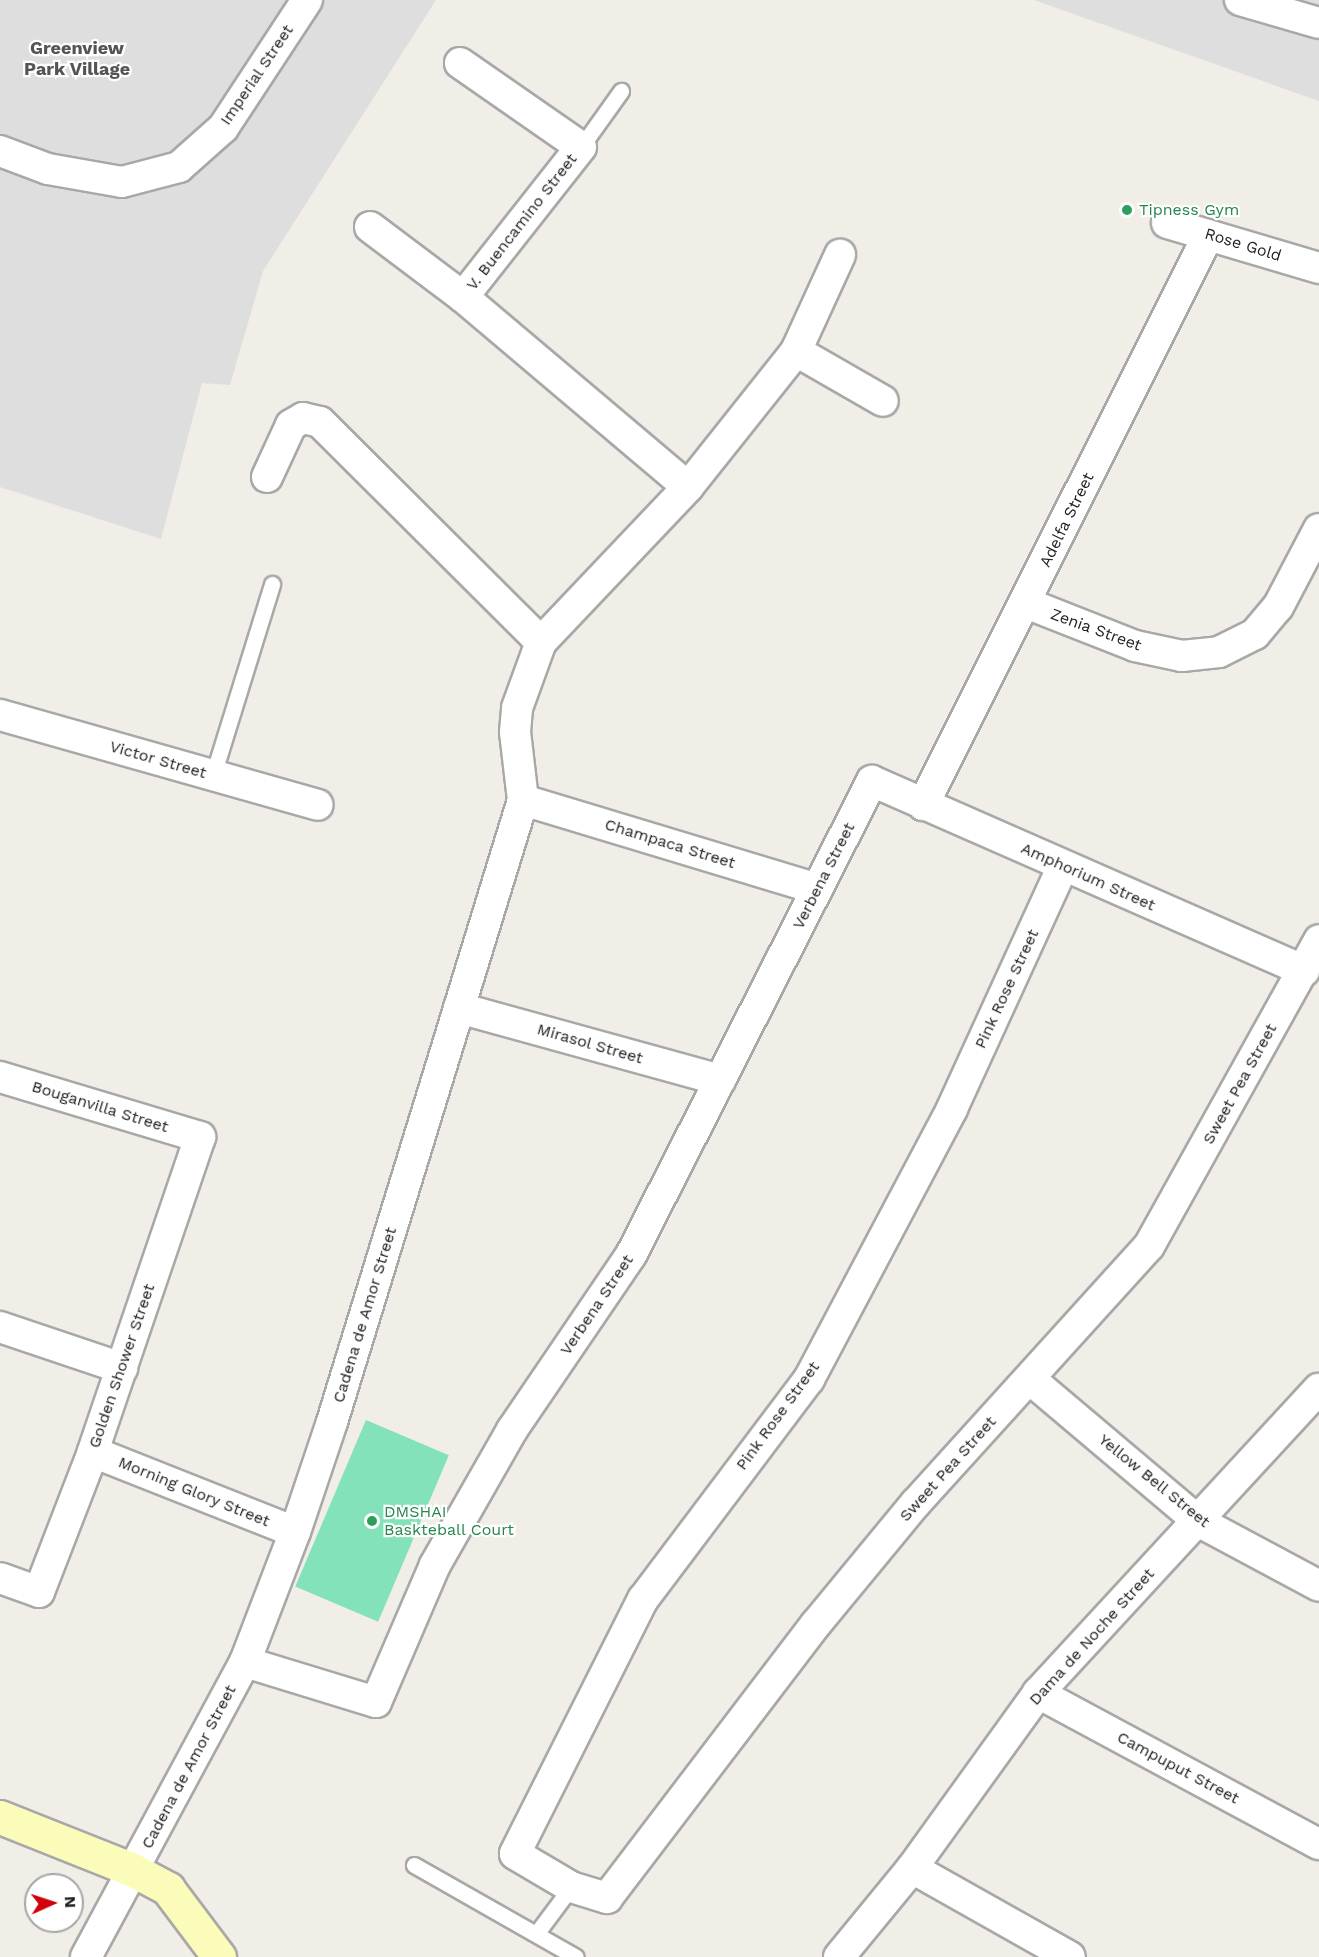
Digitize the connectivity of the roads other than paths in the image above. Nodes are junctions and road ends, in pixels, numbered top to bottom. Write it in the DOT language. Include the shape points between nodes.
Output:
graph roads {
  1 [pos="307,0"];
  2 [pos="1240,0"];
  3 [pos="1319,23"];
  4 [pos="460,63"];
  5 [pos="621,91"];
  6 [pos="581,147"];
  7 [pos="0,151"];
  8 [pos="1167,223"];
  9 [pos="370,227"];
  10 [pos="1208,234"];
  11 [pos="840,255"];
  12 [pos="1319,268"];
  13 [pos="463,297"];
  14 [pos="795,351"];
  15 [pos="883,401"];
  16 [pos="267,477"];
  17 [pos="688,487"];
  18 [pos="1319,529"];
  19 [pos="272,584"];
  20 [pos="1026,603"];
  21 [pos="541,642"];
  22 [pos="0,715"];
  23 [pos="213,775"];
  24 [pos="872,781"];
  25 [pos="523,800"];
  26 [pos="317,805"];
  27 [pos="923,805"];
  28 [pos="1063,866"];
  29 [pos="817,889"];
  30 [pos="1319,940"];
  31 [pos="1304,971"];
  32 [pos="459,1008"];
  33 [pos="0,1077"];
  34 [pos="720,1080"];
  35 [pos="200,1137"];
  36 [pos="0,1327"];
  37 [pos="122,1368"];
  38 [pos="1030,1379"];
  39 [pos="1319,1389"];
  40 [pos="93,1452"];
  41 [pos="1198,1521"];
  42 [pos="295,1532"];
  43 [pos="0,1578"];
  44 [pos="1319,1586"];
  45 [pos="245,1662"];
  46 [pos="1038,1692"];
  47 [pos="0,1817"];
  48 [pos="1319,1844"];
  49 [pos="515,1854"];
  50 [pos="414,1866"];
  51 [pos="912,1868"];
  52 [pos="133,1870"];
  53 [pos="572,1887"];
  54 [pos="537,1934"];
  55 [pos="86,1957"];
  56 [pos="219,1957"];
  57 [pos="576,1957"];
  58 [pos="839,1957"];
  59 [pos="1070,1957"];
  1 -- 7 [label="street, Imperial Street" via="223,128 179,167 122,182 48,169"];
  2 -- 3 [label="street"];
  4 -- 6 [label="street"];
  5 -- 6 [label="lane"];
  6 -- 13 [label="street, V. Buencamino Street"];
  8 -- 10 [label="street, Rose Gold"];
  9 -- 13 [label="street"];
  10 -- 12 [label="street, Rose Gold"];
  10 -- 20 [label="street, Adelfa Street"];
  11 -- 14 [label="street"];
  13 -- 17 [label="street"];
  14 -- 15 [label="street"];
  14 -- 17 [label="street"];
  16 -- 21 [label="street" via="291,425 303,418 320,422"];
  17 -- 21 [label="street"];
  18 -- 20 [label="street, Zenia Street" via="1278,607 1255,634 1219,652 1182,656 1135,646"];
  19 -- 23 [label="lane"];
  20 -- 27 [label="street, Adelfa Street"];
  21 -- 25 [label="street, Cadena de Amor Street" via="518,708 514,732"];
  22 -- 23 [label="street, Victor Street"];
  23 -- 26 [label="street, Victor Street"];
  24 -- 27 [label="street, Amphorium Street"];
  24 -- 29 [label="street, Verbena Street"];
  25 -- 29 [label="street, Champaca Street"];
  25 -- 32 [label="street, Cadena de Amor Street"];
  27 -- 28 [label="street, Amphorium Street"];
  28 -- 31 [label="street, Amphorium Street"];
  28 -- 49 [label="street, Pink Rose Street" via="952,1109 809,1379 643,1599"];
  29 -- 34 [label="street, Verbena Street"];
  30 -- 31 [label="street, Sweet Pea Street"];
  31 -- 38 [label="street, Sweet Pea Street" via="1149,1246"];
  32 -- 34 [label="street, Mirasol Street"];
  32 -- 42 [label="street, Cadena de Amor Street"];
  33 -- 35 [label="street, Bouganvilla Street"];
  34 -- 45 [label="street, Verbena Street" via="631,1255 512,1430 435,1565 376,1702"];
  35 -- 37 [label="street, Golden Shower Street"];
  36 -- 37 [label="street"];
  37 -- 40 [label="street, Golden Shower Street"];
  38 -- 41 [label="street, Yellow Bell Street"];
  38 -- 53 [label="street, Sweet Pea Street" via="915,1504 823,1616 607,1898"];
  39 -- 41 [label="street, Dama de Noche Street"];
  40 -- 42 [label="street, Morning Glory Street"];
  40 -- 43 [label="street, Golden Shower Street" via="39,1592"];
  41 -- 44 [label="street, Yellow Bell Street"];
  41 -- 46 [label="street, Dama de Noche Street"];
  42 -- 45 [label="street, Cadena de Amor Street"];
  45 -- 52 [label="street, Cadena de Amor Street"];
  46 -- 48 [label="street, Campuput Street"];
  46 -- 51 [label="street, Dama de Noche Street"];
  47 -- 52 [label="street"];
  49 -- 53 [label="street, Sweet Pea Street"];
  50 -- 54 [label="lane"];
  51 -- 58 [label="street, Dama de Noche Street"];
  51 -- 59 [label="street"];
  52 -- 55 [label="street, Cadena de Amor Street"];
  52 -- 56 [label="street" via="168,1889"];
  53 -- 54 [label="lane"];
  54 -- 57 [label="lane"];
}
